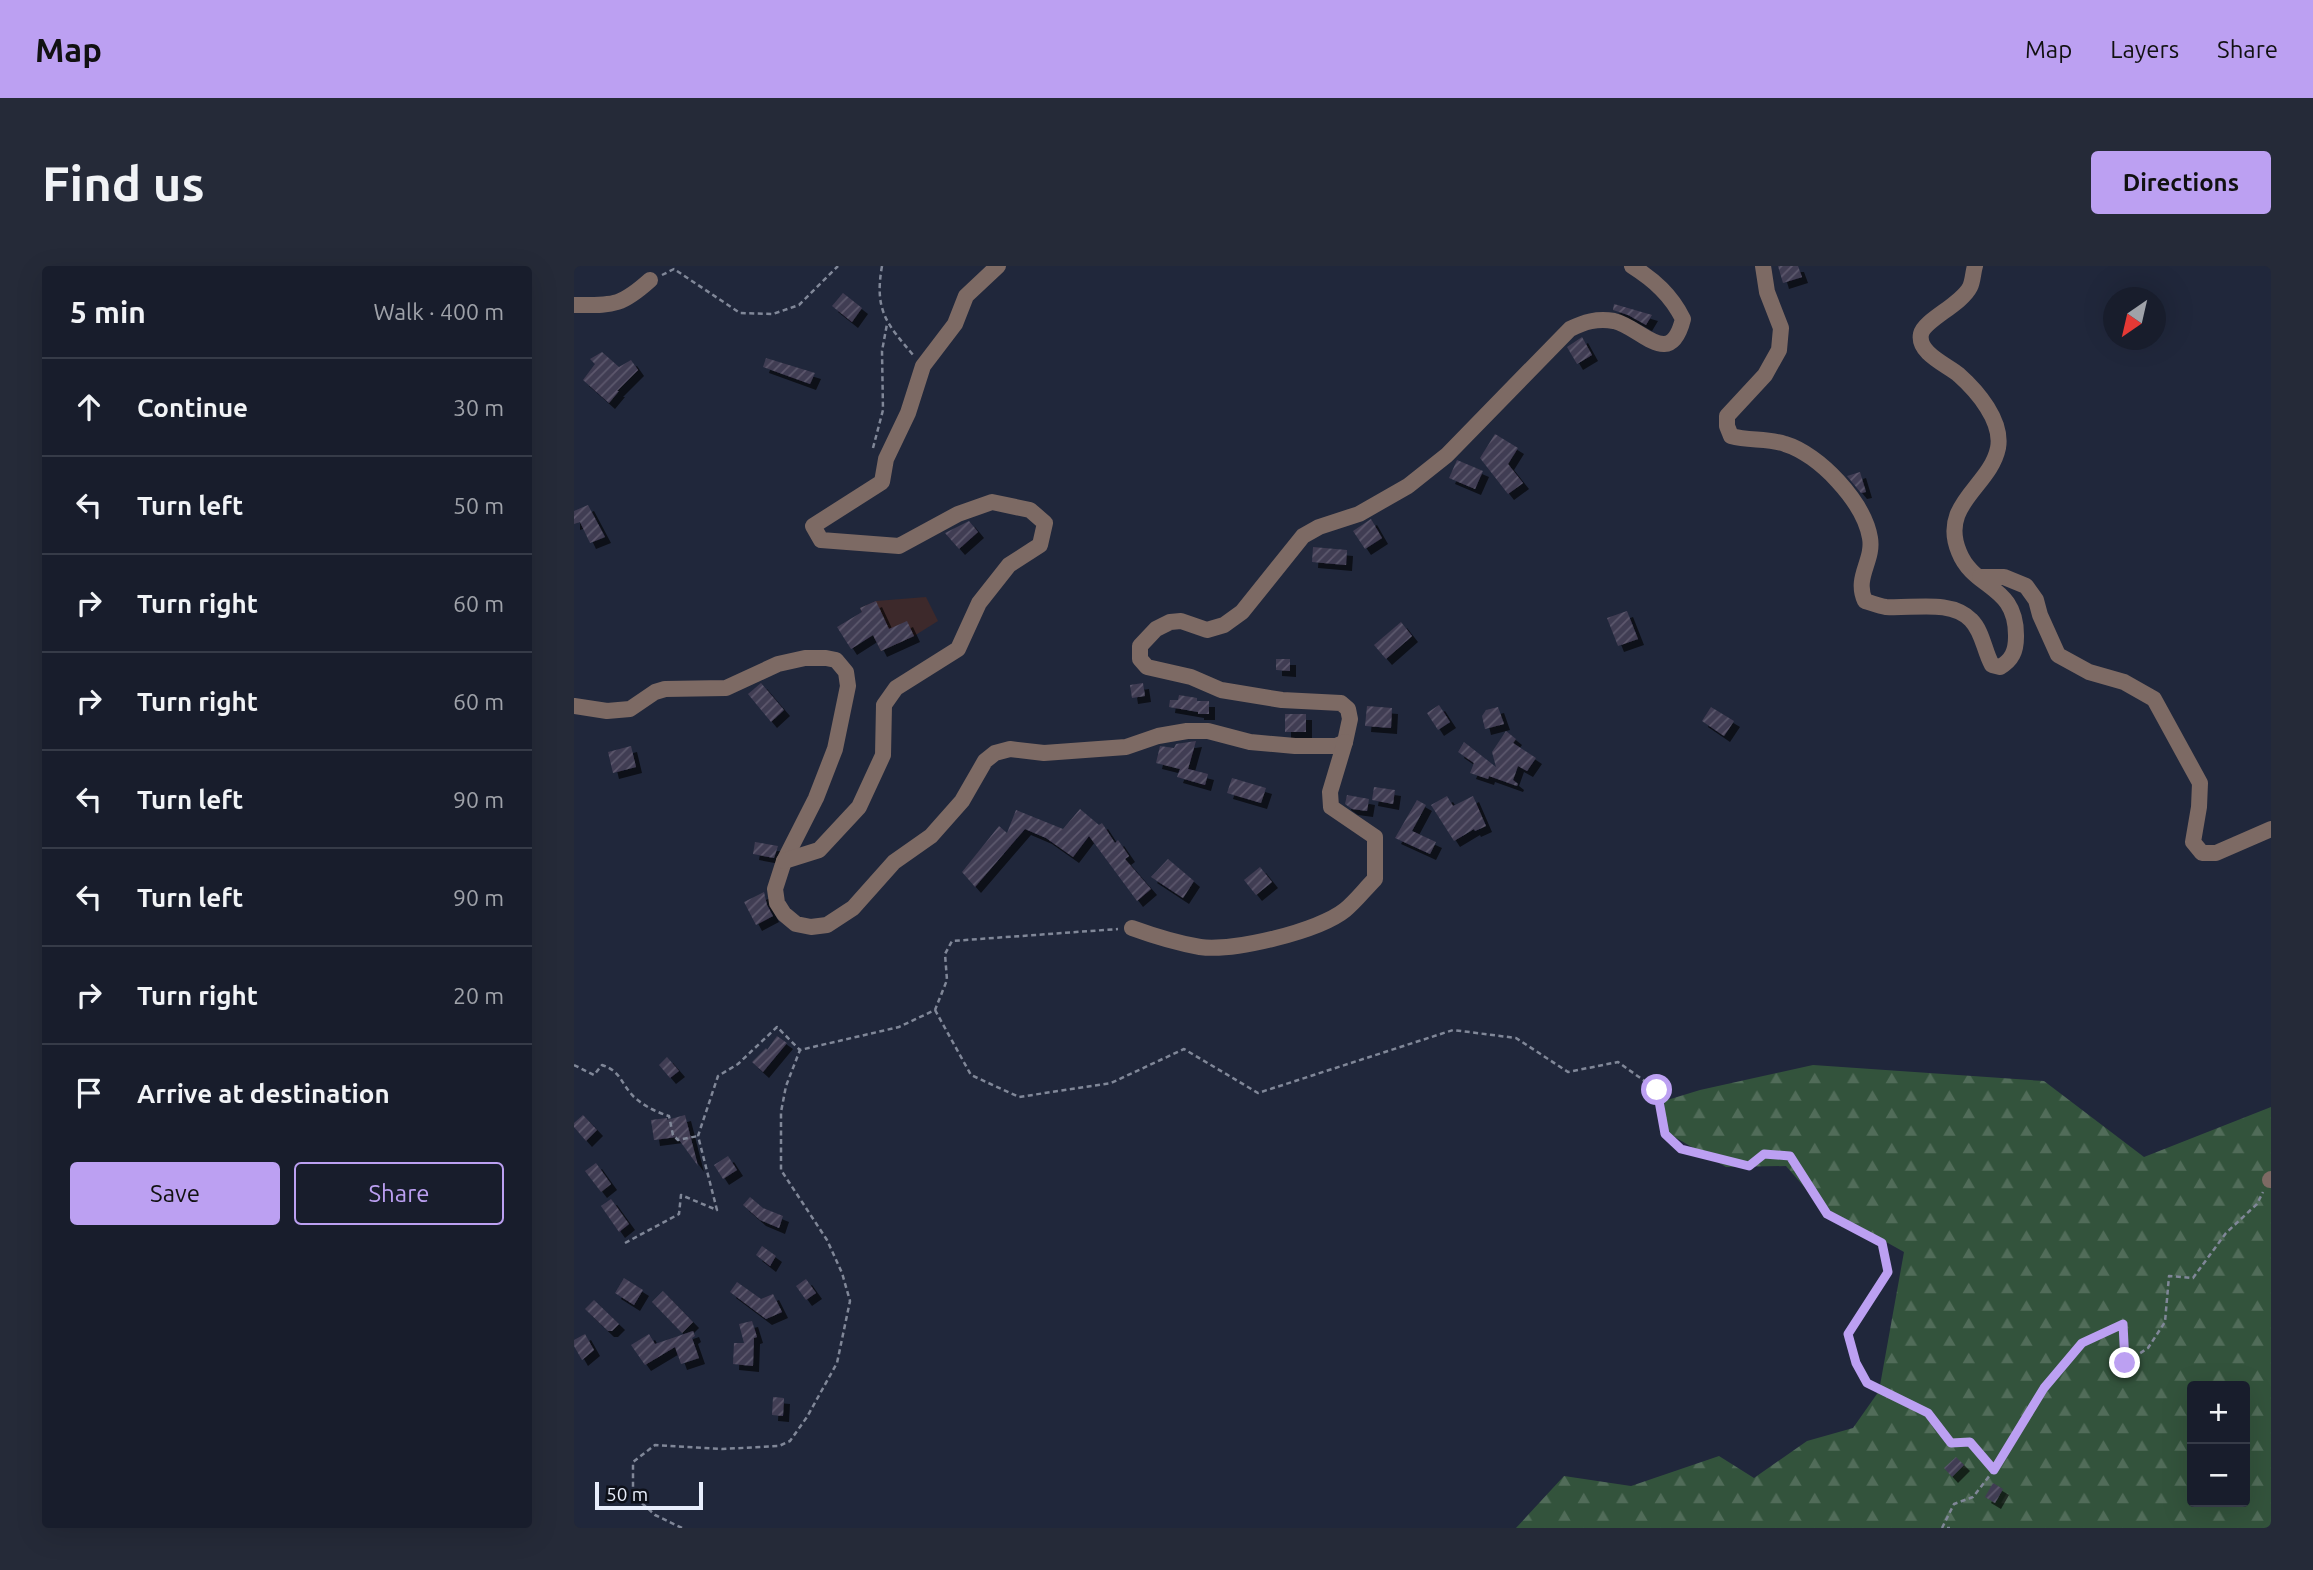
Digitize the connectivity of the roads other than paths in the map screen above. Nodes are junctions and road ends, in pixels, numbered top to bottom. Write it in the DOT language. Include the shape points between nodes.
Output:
graph roads {
  1 [pos="998,266"];
  2 [pos="1632,266"];
  3 [pos="1762,266"];
  4 [pos="1975,266"];
  5 [pos="650,281"];
  6 [pos="574,305"];
  7 [pos="1980,577"];
  8 [pos="574,706"];
  9 [pos="1345,742"];
  10 [pos="2271,829"];
  11 [pos="784,861"];
  12 [pos="1132,928"];
  1 -- 11 [label="street" via="966,296 956,324 923,366 886,459 882,482 813,526 821,540 899,546 958,513 992,502 1030,510 1045,523 1040,545 1009,565 979,603 958,649 896,688 884,705 883,755 859,807 818,850"];
  2 -- 9 [label="street" via="1669,295 1683,319 1679,335 1670,343 1650,342 1617,322 1583,323 1570,329 1447,455 1408,486 1359,514 1303,536 1242,612 1207,630 1170,622 1140,646 1140,659 1147,667 1191,677 1221,690 1341,703 1350,719"];
  3 -- 7 [label="street" via="1781,328 1779,350 1759,383 1727,416 1731,436 1800,449 1840,483 1870,539 1860,591 1865,601 1883,607 1957,611 1979,633 1992,665 2000,667 2010,662 2016,646 2016,624 2011,605"];
  4 -- 7 [label="street" via="1970,288 1950,310 1925,326 1920,336 1922,347 1977,394 1999,436 1990,467 1957,511 1958,550 1965,565"];
  5 -- 6 [label="street" via="629,299"];
  7 -- 10 [label="street" via="2004,577 2026,586 2058,655 2154,699 2200,783 2193,842 2202,853 2216,853"];
  8 -- 11 [label="street" via="630,709 654,692 726,688 778,664 806,658 836,660 846,672 848,686 835,749"];
  9 -- 11 [label="street" via="1295,746 1187,731 1126,747 995,753 931,836 894,862 853,908 827,925 811,928 796,924 777,904 775,889"];
  9 -- 12 [label="street" via="1330,792 1331,807 1376,837 1375,879 1344,911 1304,931 1203,948"];
}
